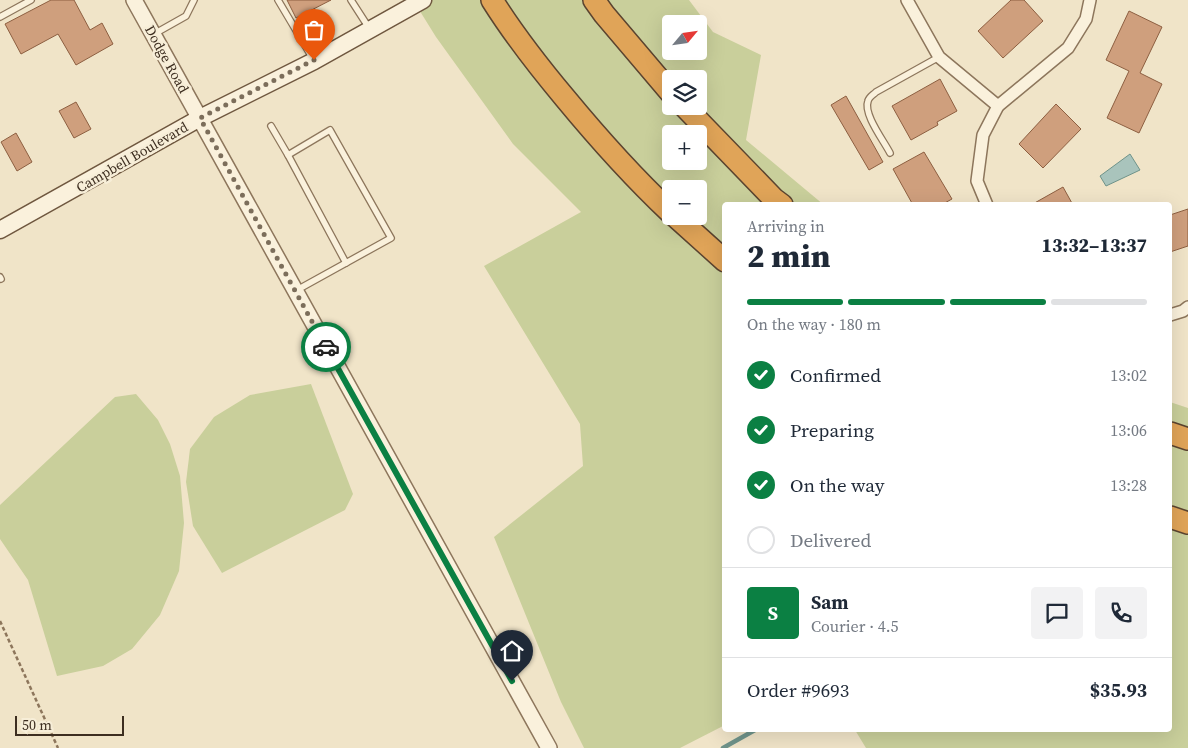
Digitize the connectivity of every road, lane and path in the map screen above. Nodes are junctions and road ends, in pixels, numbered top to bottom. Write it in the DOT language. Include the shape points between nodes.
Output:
graph roads {
  1 [pos="31,0"];
  2 [pos="134,0"];
  3 [pos="194,0"];
  4 [pos="278,0"];
  5 [pos="351,0"];
  6 [pos="423,0"];
  7 [pos="594,0"];
  8 [pos="907,0"];
  9 [pos="1090,0"];
  10 [pos="494,2"];
  11 [pos="0,17"];
  12 [pos="370,29"];
  13 [pos="154,34"];
  14 [pos="939,57"];
  15 [pos="314,60"];
  16 [pos="662,82"];
  17 [pos="998,106"];
  18 [pos="693,115"];
  19 [pos="200,118"];
  20 [pos="272,126"];
  21 [pos="890,153"];
  22 [pos="288,155"];
  23 [pos="778,202"];
  24 [pos="986,202"];
  25 [pos="662,204"];
  26 [pos="685,225"];
  27 [pos="0,230"];
  28 [pos="722,258"];
  29 [pos="346,263"];
  30 [pos="295,291"];
  31 [pos="1188,307"];
  32 [pos="1172,315"];
  33 [pos="1172,434"];
  34 [pos="1188,439"];
  35 [pos="1172,518"];
  36 [pos="1188,523"];
  37 [pos="0,621"];
  38 [pos="58,748"];
  39 [pos="549,748"];
  1 -- 11 [label="lane"];
  2 -- 13 [label="street, Dodge Road"];
  3 -- 13 [label="lane" via="186,16"];
  4 -- 15 [label="lane"];
  5 -- 12 [label="lane"];
  6 -- 12 [label="main road, Campbell Boulevard"];
  7 -- 16 [label="highway"];
  8 -- 14 [label="street"];
  9 -- 17 [label="street" via="1086,19 1068,48"];
  10 -- 25 [label="highway" via="537,64 591,130"];
  12 -- 15 [label="main road, Campbell Boulevard"];
  13 -- 19 [label="street, Dodge Road"];
  14 -- 17 [label="street"];
  14 -- 21 [label="lane" via="868,98 868,113"];
  15 -- 19 [label="main road, Campbell Boulevard"];
  17 -- 24 [label="street" via="983,135 977,181"];
  18 -- 23 [label="highway"];
  19 -- 27 [label="main road, Campbell Boulevard"];
  19 -- 30 [label="street, Dodge Road"];
  20 -- 22 [label="lane"];
  22 -- 29 [label="lane"];
  22 -- 29 [label="lane" via="330,130 391,238"];
  26 -- 28 [label="highway"];
  29 -- 30 [label="lane"];
  30 -- 39 [label="street, Dodge Road"];
  31 -- 32 [label="street"];
  33 -- 34 [label="highway"];
  35 -- 36 [label="highway"];
  37 -- 38 [label="path"];
}
